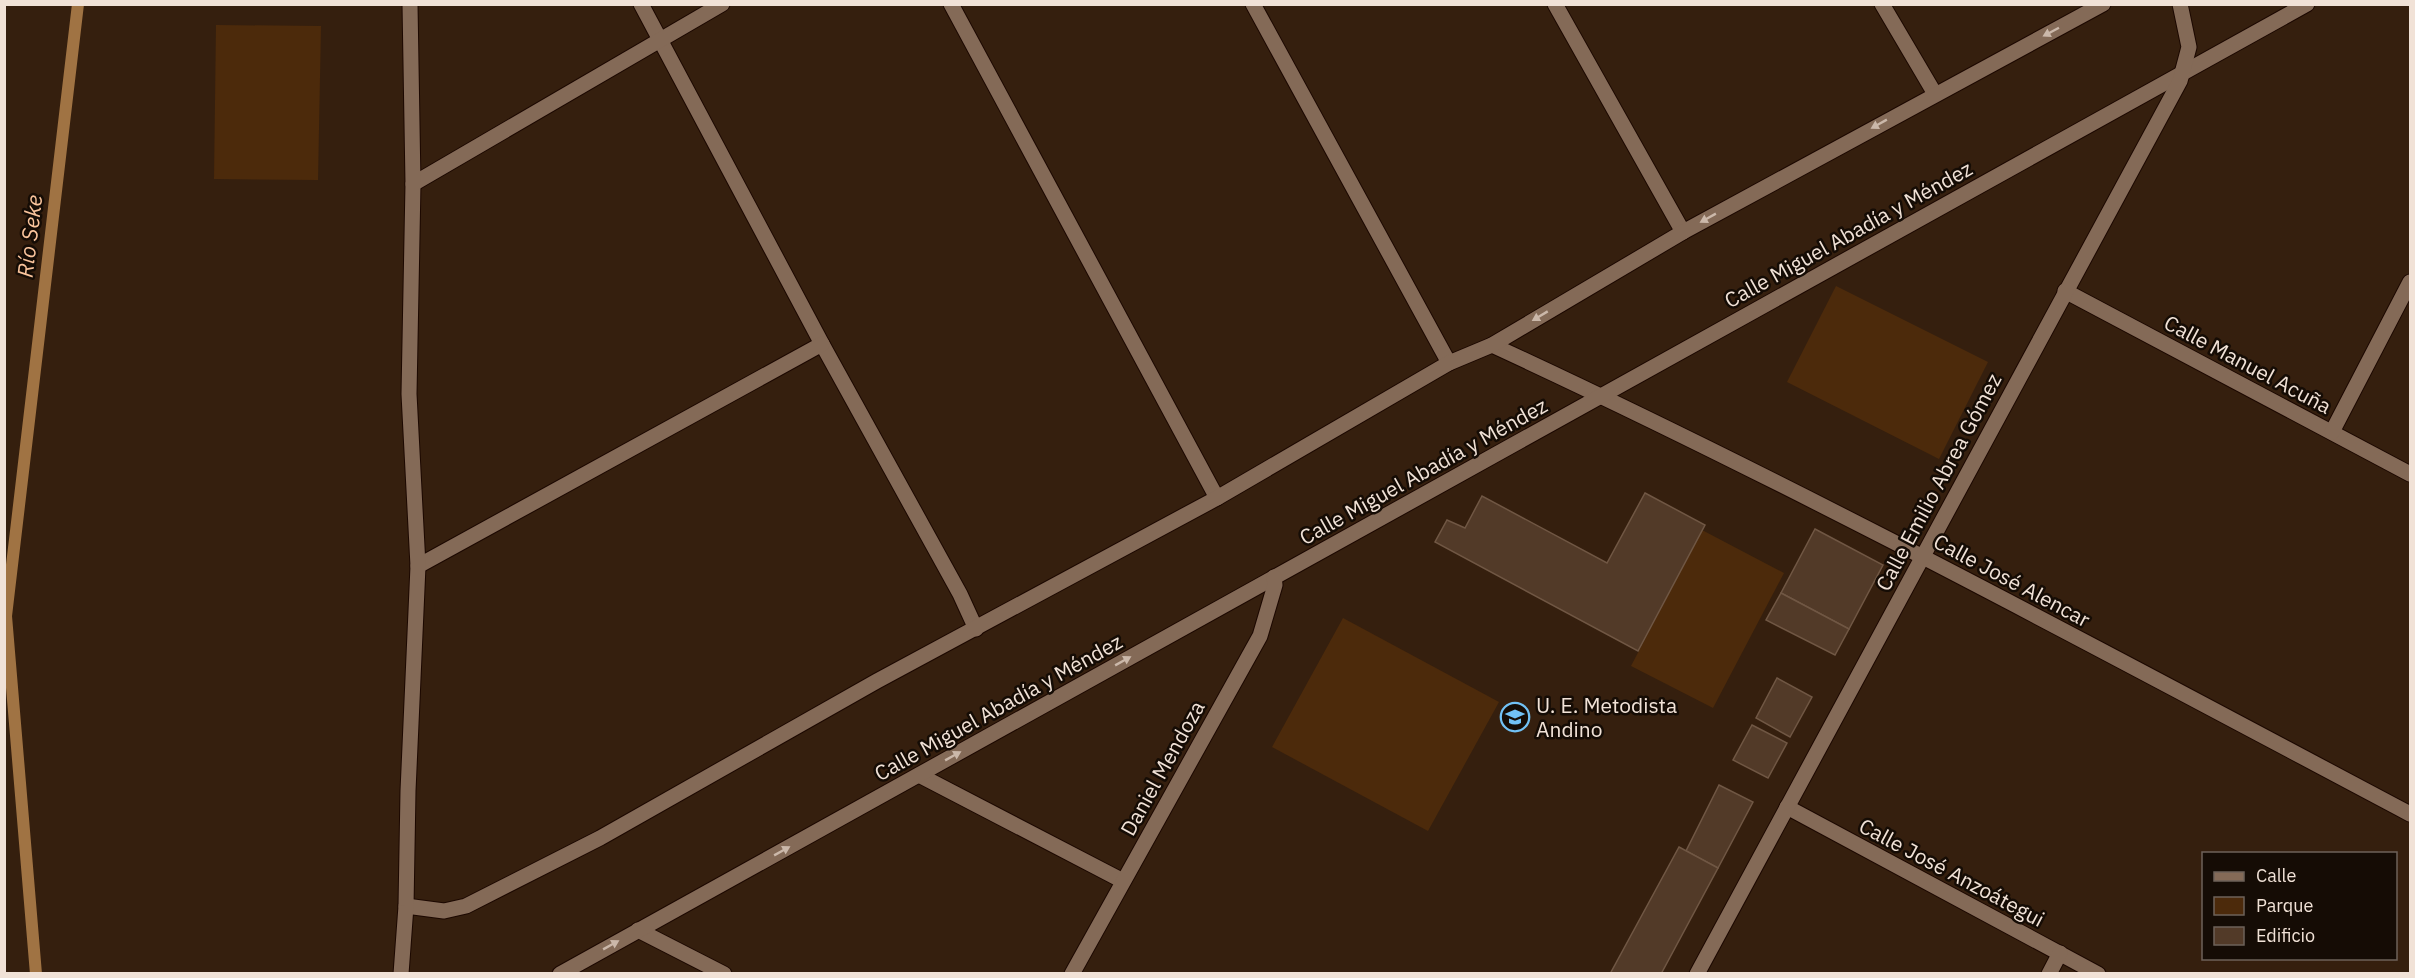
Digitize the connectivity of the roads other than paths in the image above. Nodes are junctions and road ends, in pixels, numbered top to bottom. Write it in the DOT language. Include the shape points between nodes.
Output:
graph roads {
  1 [pos="410,4"];
  2 [pos="641,4"];
  3 [pos="722,4"];
  4 [pos="951,4"];
  5 [pos="1252,4"];
  6 [pos="1555,4"];
  7 [pos="1882,4"];
  8 [pos="2103,4"];
  9 [pos="2180,4"];
  10 [pos="2307,4"];
  11 [pos="661,39"];
  12 [pos="2182,72"];
  13 [pos="1935,94"];
  14 [pos="413,184"];
  15 [pos="1683,232"];
  16 [pos="2410,282"];
  17 [pos="2065,291"];
  18 [pos="822,344"];
  19 [pos="1492,345"];
  20 [pos="1449,363"];
  21 [pos="1602,396"];
  22 [pos="2332,432"];
  23 [pos="2410,474"];
  24 [pos="1217,498"];
  25 [pos="1922,556"];
  26 [pos="418,566"];
  27 [pos="1274,577"];
  28 [pos="976,629"];
  29 [pos="919,775"];
  30 [pos="1787,807"];
  31 [pos="2410,814"];
  32 [pos="1123,881"];
  33 [pos="406,906"];
  34 [pos="638,930"];
  35 [pos="2060,953"];
  36 [pos="401,974"];
  37 [pos="560,974"];
  38 [pos="724,974"];
  39 [pos="1072,974"];
  40 [pos="1697,974"];
  41 [pos="2049,974"];
  42 [pos="2098,974"];
  1 -- 14 [label="street"];
  2 -- 11 [label="street"];
  3 -- 11 [label="street"];
  4 -- 24 [label="street"];
  5 -- 20 [label="street"];
  6 -- 15 [label="street"];
  7 -- 13 [label="street"];
  8 -- 13 [label="street, one-way"];
  9 -- 12 [label="street, Calle Emilio Abrea Gómez" via="2189,47"];
  10 -- 12 [label="street, Calle Miguel Abadía y Méndez"];
  11 -- 14 [label="street"];
  11 -- 18 [label="street"];
  12 -- 17 [label="street, Calle Emilio Abrea Gómez"];
  12 -- 21 [label="street, Calle Miguel Abadía y Méndez"];
  13 -- 15 [label="street, one-way"];
  14 -- 26 [label="street" via="410,394"];
  15 -- 19 [label="street, one-way"];
  16 -- 22 [label="street"];
  17 -- 22 [label="street, Calle Manuel Acuña"];
  17 -- 25 [label="street, Calle Emilio Abrea Gómez"];
  18 -- 26 [label="street"];
  18 -- 28 [label="street"];
  19 -- 20 [label="street"];
  19 -- 21 [label="street, Calle José Alencar"];
  20 -- 24 [label="street"];
  21 -- 25 [label="street, Calle José Alencar"];
  21 -- 27 [label="street, Calle Miguel Abadía y Méndez"];
  22 -- 23 [label="street, Calle Manuel Acuña"];
  24 -- 28 [label="street"];
  25 -- 30 [label="street, Calle Emilio Abrea Gómez"];
  25 -- 31 [label="street, Calle José Alencar"];
  26 -- 33 [label="street"];
  29 -- 27 [label="street, Calle Miguel Abadía y Méndez, one-way"];
  27 -- 32 [label="street, Daniel Mendoza" via="1260,636"];
  28 -- 33 [label="street" via="600,838 466,906 444,911"];
  29 -- 32 [label="street"];
  34 -- 29 [label="street, Calle Miguel Abadía y Méndez, one-way"];
  30 -- 35 [label="street, Calle José Anzoátegui"];
  30 -- 40 [label="street, Calle Emilio Abrea Gómez"];
  32 -- 39 [label="street, Daniel Mendoza"];
  33 -- 36 [label="street"];
  37 -- 34 [label="street, Calle Miguel Abadía y Méndez, one-way"];
  34 -- 38 [label="street"];
  35 -- 41 [label="street"];
  35 -- 42 [label="street, Calle José Anzoátegui"];
}
